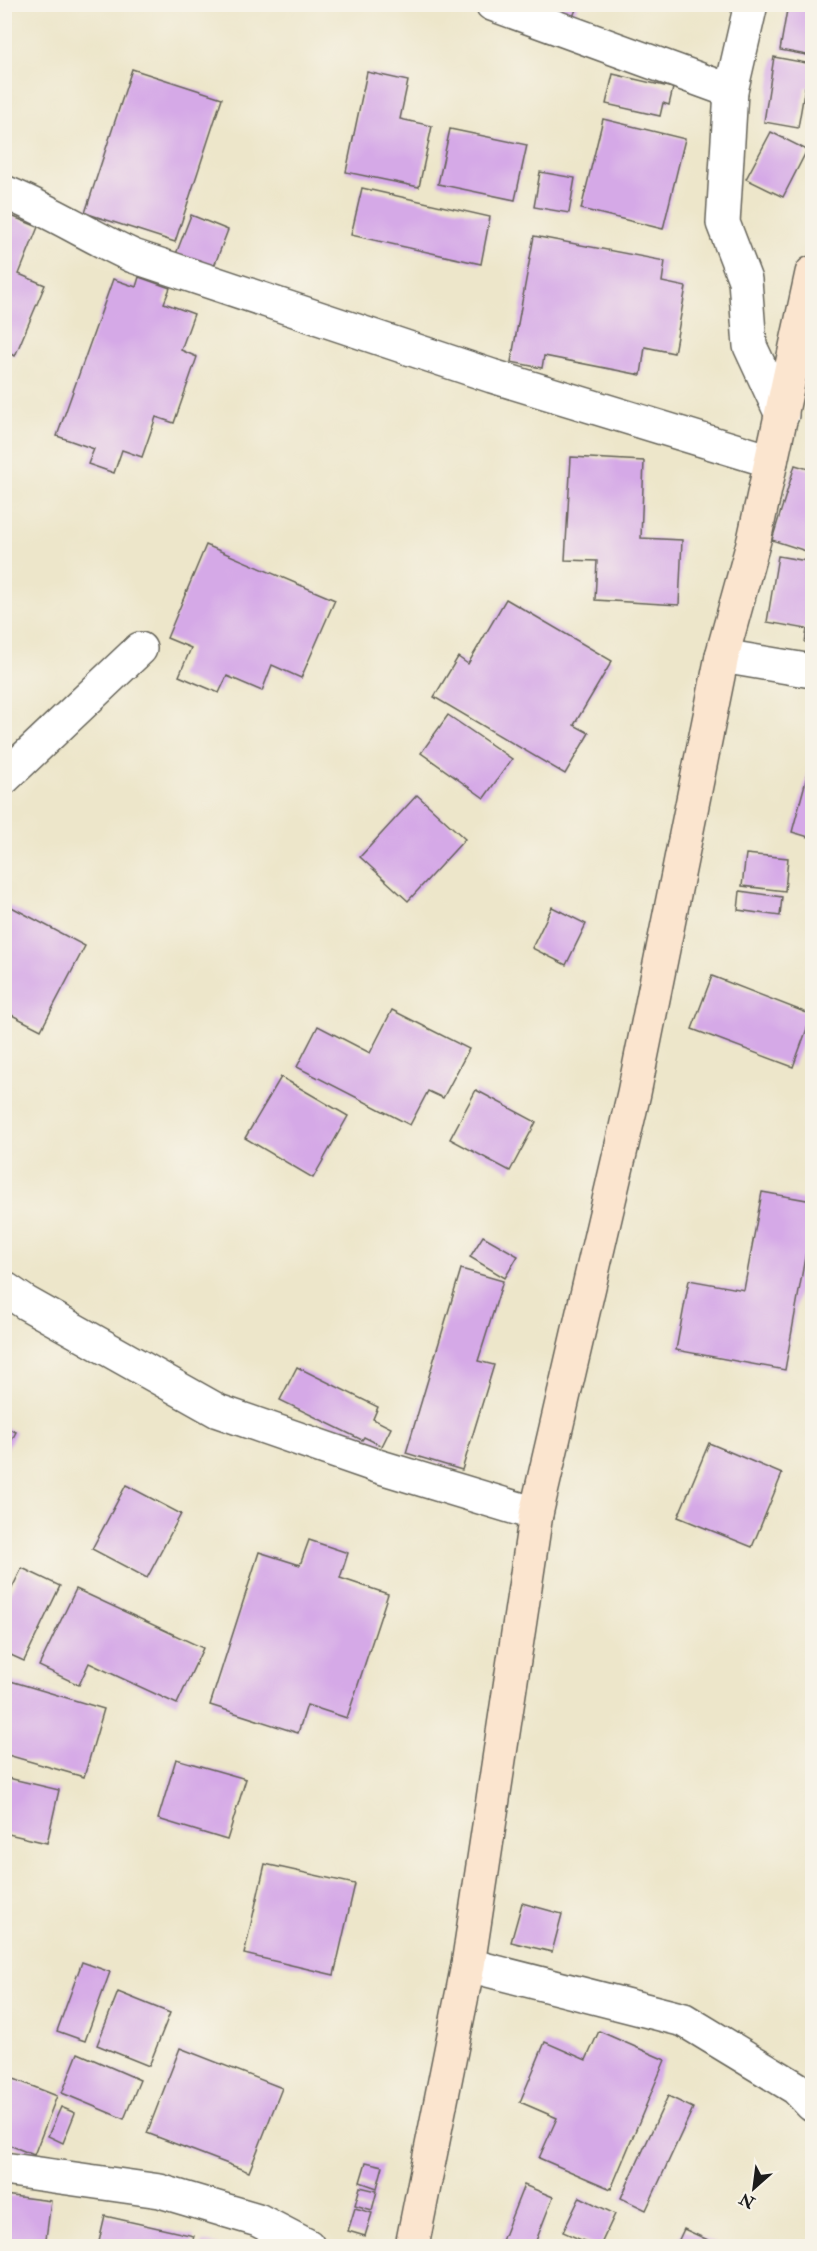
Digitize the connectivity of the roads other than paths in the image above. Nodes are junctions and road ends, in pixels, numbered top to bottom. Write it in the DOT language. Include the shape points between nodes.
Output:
graph roads {
  1 [pos="492,4"];
  2 [pos="751,4"];
  3 [pos="731,92"];
  4 [pos="4,192"];
  5 [pos="813,273"];
  6 [pos="782,415"];
  7 [pos="771,461"];
  8 [pos="140,649"];
  9 [pos="722,656"];
  10 [pos="813,671"];
  11 [pos="4,778"];
  12 [pos="4,1288"];
  13 [pos="536,1514"];
  14 [pos="468,1965"];
  15 [pos="813,2105"];
  16 [pos="4,2169"];
  17 [pos="308,2247"];
  18 [pos="412,2247"];
  1 -- 3 [label="street"];
  2 -- 3 [label="street"];
  3 -- 6 [label="street" via="723,223 745,280 750,346"];
  4 -- 7 [label="street" via="133,256 492,376"];
  5 -- 6 [label="main road"];
  6 -- 7 [label="main road"];
  7 -- 9 [label="main road"];
  8 -- 11 [label="street"];
  9 -- 10 [label="street"];
  9 -- 13 [label="main road" via="634,1093"];
  12 -- 13 [label="street" via="218,1411 374,1465"];
  13 -- 14 [label="main road"];
  14 -- 15 [label="street" via="684,2020 796,2088"];
  14 -- 18 [label="main road"];
  16 -- 17 [label="street" via="160,2191 258,2220"];
}
